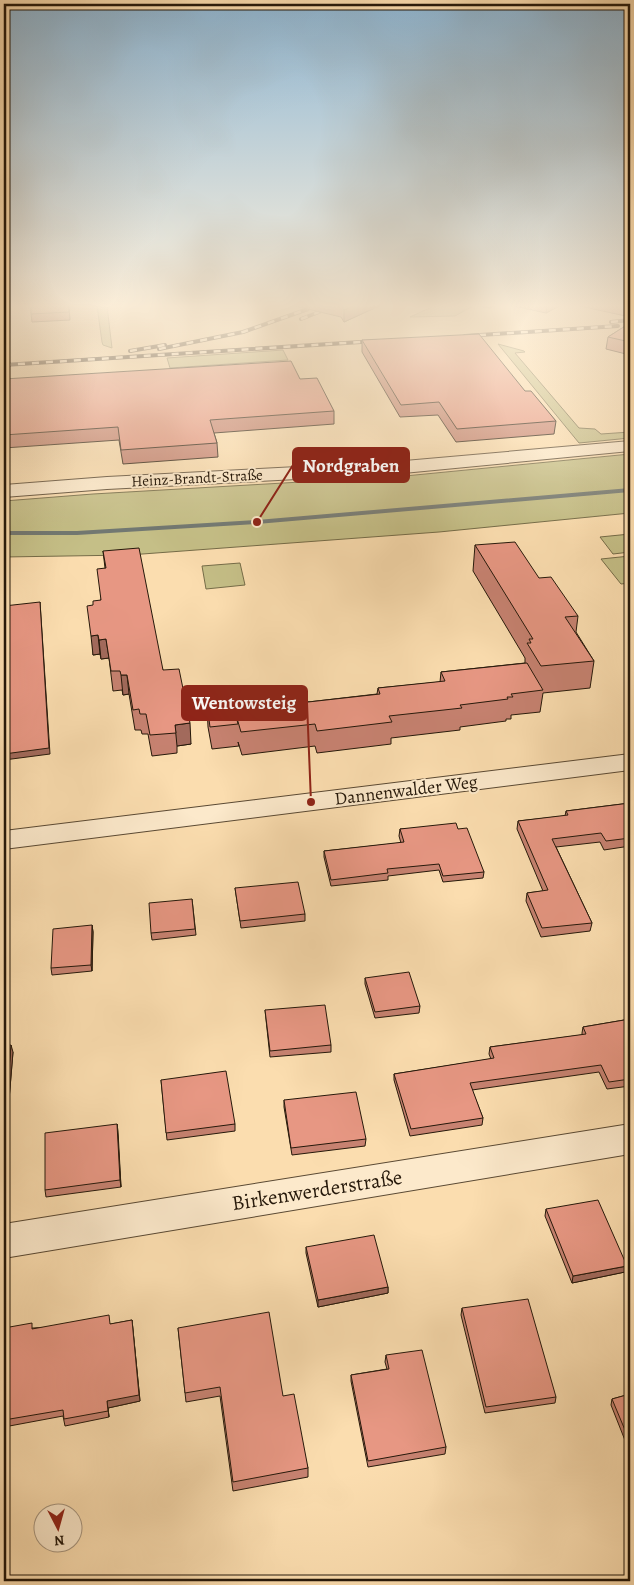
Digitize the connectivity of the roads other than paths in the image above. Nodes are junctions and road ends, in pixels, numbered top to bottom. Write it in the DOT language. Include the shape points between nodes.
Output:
graph roads {
  1 [pos="630,446"];
  2 [pos="4,491"];
  3 [pos="630,762"];
  4 [pos="4,840"];
  5 [pos="630,1139"];
  6 [pos="4,1241"];
  1 -- 2 [label="street, Heinz-Brandt-Straße" via="393,468"];
  3 -- 4 [label="street, Dannenwalder Weg"];
  5 -- 6 [label="street, Birkenwerderstraße"];
}
